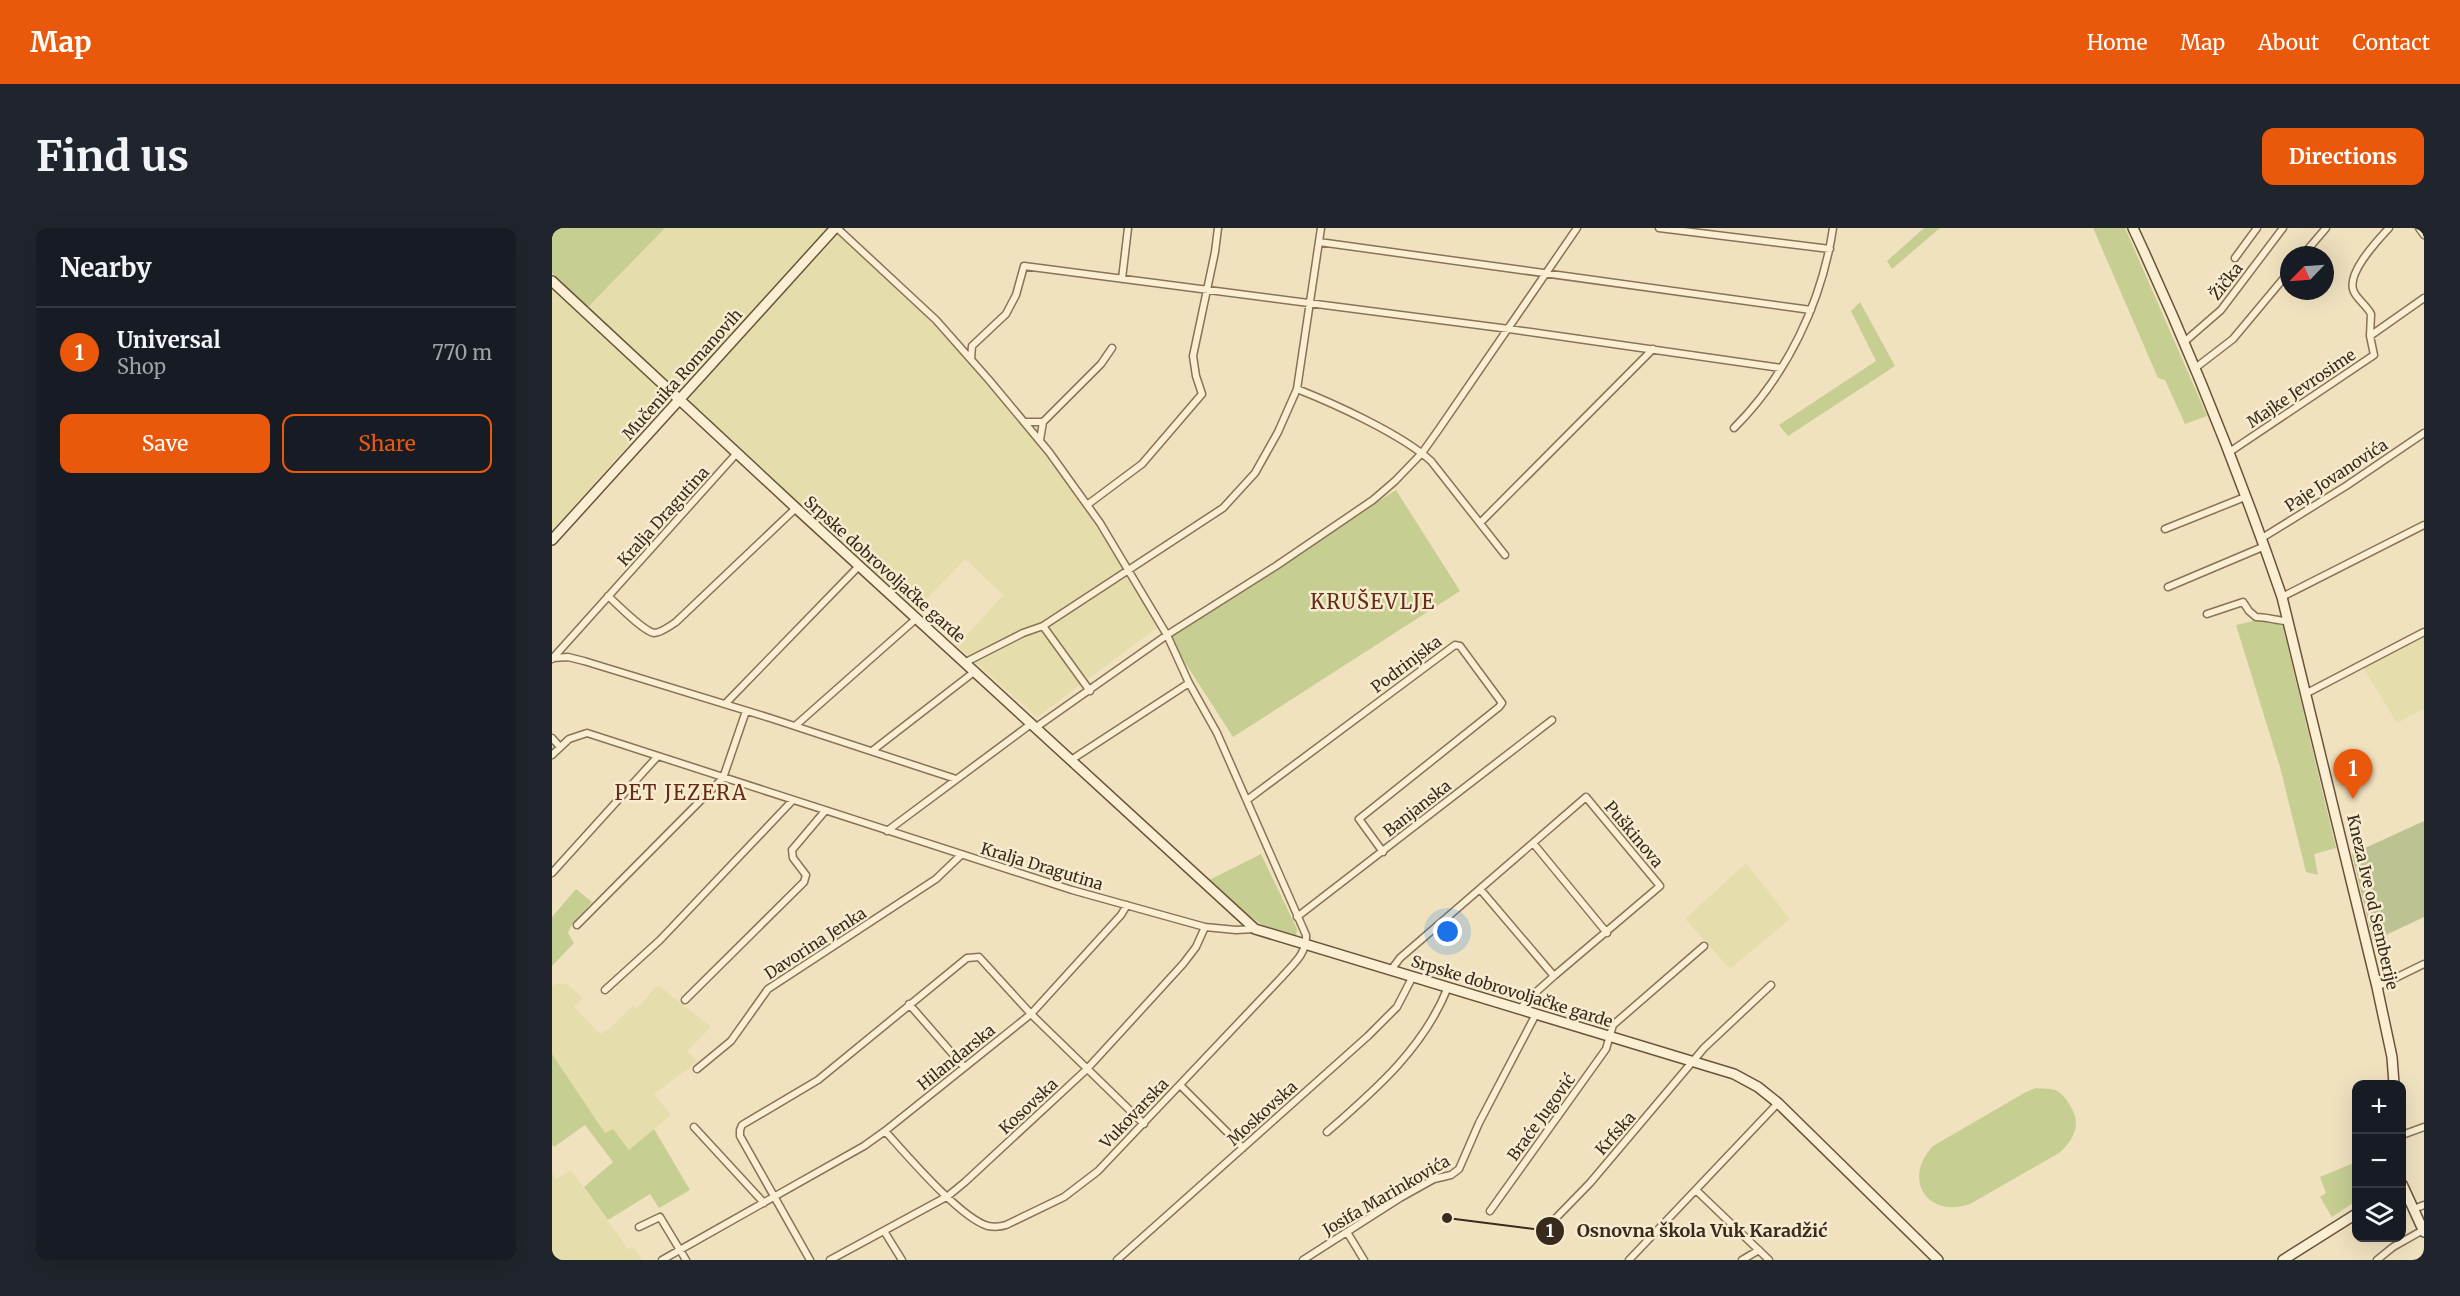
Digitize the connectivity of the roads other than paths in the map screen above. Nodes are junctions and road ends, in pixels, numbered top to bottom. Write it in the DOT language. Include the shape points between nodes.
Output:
graph roads {
  1 [pos="836,228"];
  2 [pos="1128,228"];
  3 [pos="1218,228"];
  4 [pos="1321,228"];
  5 [pos="1577,228"];
  6 [pos="1659,228"];
  7 [pos="1833,228"];
  8 [pos="2144,228"];
  9 [pos="2258,228"];
  10 [pos="2283,228"];
  11 [pos="2326,228"];
  12 [pos="2389,228"];
  13 [pos="2419,228"];
  14 [pos="2134,232"];
  15 [pos="2424,235"];
  16 [pos="1319,242"];
  17 [pos="2311,246"];
  18 [pos="1830,249"];
  19 [pos="2235,258"];
  20 [pos="1546,274"];
  21 [pos="1122,279"];
  22 [pos="552,281"];
  23 [pos="2280,283"];
  24 [pos="1207,289"];
  25 [pos="2424,298"];
  26 [pos="1310,302"];
  27 [pos="1811,310"];
  28 [pos="1509,329"];
  29 [pos="2370,336"];
  30 [pos="2183,343"];
  31 [pos="972,346"];
  32 [pos="961,348"];
  33 [pos="1112,348"];
  34 [pos="1653,349"];
  35 [pos="971,360"];
  36 [pos="1781,368"];
  37 [pos="2194,369"];
  38 [pos="1297,389"];
  39 [pos="679,399"];
  40 [pos="1025,422"];
  41 [pos="1043,422"];
  42 [pos="1734,428"];
  43 [pos="2424,433"];
  44 [pos="1040,440"];
  45 [pos="737,453"];
  46 [pos="1422,453"];
  47 [pos="2228,453"];
  48 [pos="2245,497"];
  49 [pos="1088,505"];
  50 [pos="796,508"];
  51 [pos="1480,523"];
  52 [pos="2424,525"];
  53 [pos="2165,529"];
  54 [pos="552,540"];
  55 [pos="2263,542"];
  56 [pos="1505,555"];
  57 [pos="859,566"];
  58 [pos="1130,570"];
  59 [pos="2168,587"];
  60 [pos="608,596"];
  61 [pos="2282,597"];
  62 [pos="2207,614"];
  63 [pos="917,618"];
  64 [pos="2289,621"];
  65 [pos="1043,626"];
  66 [pos="2424,632"];
  67 [pos="1167,635"];
  68 [pos="553,659"];
  69 [pos="964,663"];
  70 [pos="974,672"];
  71 [pos="1189,683"];
  72 [pos="1089,691"];
  73 [pos="2307,693"];
  74 [pos="725,704"];
  75 [pos="746,711"];
  76 [pos="1552,720"];
  77 [pos="795,726"];
  78 [pos="1033,726"];
  79 [pos="552,738"];
  80 [pos="560,747"];
  81 [pos="872,752"];
  82 [pos="552,755"];
  83 [pos="657,757"];
  84 [pos="1071,760"];
  85 [pos="723,778"];
  86 [pos="956,778"];
  87 [pos="1247,800"];
  88 [pos="792,801"];
  89 [pos="825,811"];
  90 [pos="886,831"];
  91 [pos="1533,843"];
  92 [pos="1383,852"];
  93 [pos="961,855"];
  94 [pos="552,873"];
  95 [pos="1480,889"];
  96 [pos="1127,905"];
  97 [pos="1297,916"];
  98 [pos="577,925"];
  99 [pos="1205,927"];
  100 [pos="1255,929"];
  101 [pos="1607,933"];
  102 [pos="1306,945"];
  103 [pos="1704,946"];
  104 [pos="2424,964"];
  105 [pos="1391,970"];
  106 [pos="1413,976"];
  107 [pos="1554,976"];
  108 [pos="1771,984"];
  109 [pos="1448,987"];
  110 [pos="2377,987"];
  111 [pos="605,990"];
  112 [pos="685,1000"];
  113 [pos="909,1004"];
  114 [pos="1521,1010"];
  115 [pos="1031,1014"];
  116 [pos="1536,1014"];
  117 [pos="1609,1036"];
  118 [pos="1693,1061"];
  119 [pos="964,1067"];
  120 [pos="697,1069"];
  121 [pos="1087,1069"];
  122 [pos="2394,1080"];
  123 [pos="1180,1085"];
  124 [pos="1778,1103"];
  125 [pos="1144,1124"];
  126 [pos="694,1127"];
  127 [pos="2424,1127"];
  128 [pos="885,1131"];
  129 [pos="1327,1132"];
  130 [pos="2405,1134"];
  131 [pos="1243,1148"];
  132 [pos="2404,1188"];
  133 [pos="1697,1191"];
  134 [pos="948,1196"];
  135 [pos="774,1197"];
  136 [pos="764,1203"];
  137 [pos="2424,1205"];
  138 [pos="2414,1209"];
  139 [pos="1490,1211"];
  140 [pos="2352,1217"];
  141 [pos="1554,1220"];
  142 [pos="639,1227"];
  143 [pos="884,1231"];
  144 [pos="2424,1231"];
  145 [pos="1347,1232"];
  146 [pos="680,1250"];
  147 [pos="1759,1250"];
  148 [pos="662,1260"];
  149 [pos="686,1260"];
  150 [pos="810,1260"];
  151 [pos="830,1260"];
  152 [pos="902,1260"];
  153 [pos="1117,1260"];
  154 [pos="1303,1260"];
  155 [pos="1364,1260"];
  156 [pos="1629,1260"];
  157 [pos="1742,1260"];
  158 [pos="1769,1260"];
  159 [pos="1938,1260"];
  160 [pos="2283,1260"];
  161 [pos="2377,1260"];
  1 -- 32 [label="street"];
  1 -- 39 [label="main road, Mučenika Romanovih"];
  2 -- 21 [label="street"];
  3 -- 24 [label="street"];
  4 -- 16 [label="street"];
  5 -- 20 [label="street"];
  6 -- 18 [label="street"];
  7 -- 18 [label="street"];
  8 -- 14 [label="street"];
  9 -- 19 [label="street"];
  10 -- 30 [label="street, Žička" via="2221,310"];
  11 -- 17 [label="street"];
  12 -- 29 [label="street, Majke Jevrosime" via="2373,244 2352,282 2354,291 2370,311"];
  13 -- 15 [label="street"];
  14 -- 30 [label="main road, Kneza Ive od Semberije"];
  16 -- 20 [label="street"];
  16 -- 26 [label="street"];
  18 -- 27 [label="street"];
  20 -- 27 [label="street"];
  20 -- 28 [label="street"];
  21 -- 24 [label="street"];
  21 -- 31 [label="street" via="1024,266 1006,314"];
  22 -- 39 [label="main road, Srpske dobrovoljačke garde"];
  23 -- 37 [label="street" via="2233,339"];
  24 -- 26 [label="street"];
  24 -- 49 [label="street" via="1193,356 1202,394 1142,465"];
  25 -- 29 [label="street, Majke Jevrosime"];
  26 -- 28 [label="street"];
  26 -- 38 [label="street"];
  27 -- 36 [label="street"];
  28 -- 34 [label="street"];
  28 -- 46 [label="street"];
  29 -- 47 [label="street, Majke Jevrosime" via="2374,355"];
  30 -- 37 [label="main road, Kneza Ive od Semberije"];
  31 -- 32 [label="street"];
  31 -- 35 [label="street"];
  32 -- 35 [label="street"];
  33 -- 41 [label="street"];
  34 -- 36 [label="street"];
  34 -- 51 [label="street"];
  35 -- 40 [label="street"];
  36 -- 42 [label="street" via="1756,405"];
  37 -- 47 [label="main road, Kneza Ive od Semberije"];
  38 -- 46 [label="street"];
  38 -- 58 [label="street" via="1255,472 1223,508"];
  39 -- 45 [label="main road, Srpske dobrovoljačke garde"];
  39 -- 54 [label="main road, Mučenika Romanovih"];
  40 -- 41 [label="street"];
  40 -- 44 [label="street"];
  41 -- 44 [label="street"];
  43 -- 55 [label="street, Paje Jovanovića"];
  44 -- 49 [label="street"];
  45 -- 50 [label="main road, Srpske dobrovoljačke garde"];
  45 -- 60 [label="street, Kralja Dragutina"];
  46 -- 51 [label="street"];
  46 -- 67 [label="street" via="1373,500"];
  47 -- 48 [label="main road, Kneza Ive od Semberije"];
  48 -- 53 [label="street"];
  48 -- 55 [label="main road, Kneza Ive od Semberije"];
  49 -- 58 [label="street"];
  50 -- 57 [label="main road, Srpske dobrovoljačke garde"];
  50 -- 60 [label="street" via="663,630 654,633 646,629"];
  51 -- 56 [label="street"];
  52 -- 61 [label="street"];
  55 -- 59 [label="street, Paje Jovanovića"];
  55 -- 61 [label="main road, Kneza Ive od Semberije"];
  57 -- 63 [label="main road, Srpske dobrovoljačke garde"];
  57 -- 74 [label="street"];
  58 -- 65 [label="street"];
  58 -- 67 [label="street"];
  60 -- 68 [label="street, Kralja Dragutina"];
  61 -- 64 [label="main road, Kneza Ive od Semberije"];
  62 -- 64 [label="street" via="2243,602 2256,617"];
  63 -- 69 [label="main road, Srpske dobrovoljačke garde"];
  63 -- 77 [label="street"];
  64 -- 73 [label="main road, Kneza Ive od Semberije"];
  65 -- 69 [label="street"];
  65 -- 72 [label="street"];
  66 -- 73 [label="street"];
  67 -- 71 [label="street"];
  67 -- 72 [label="street"];
  68 -- 74 [label="street, Kralja Dragutina" via="584,661"];
  69 -- 70 [label="main road, Srpske dobrovoljačke garde"];
  70 -- 78 [label="main road, Srpske dobrovoljačke garde"];
  70 -- 81 [label="street"];
  71 -- 84 [label="street"];
  71 -- 87 [label="street"];
  72 -- 78 [label="street"];
  73 -- 110 [label="main road, Kneza Ive od Semberije"];
  74 -- 75 [label="street, Kralja Dragutina"];
  75 -- 77 [label="street, Kralja Dragutina"];
  75 -- 85 [label="street"];
  76 -- 92 [label="street, Banjanska"];
  77 -- 81 [label="street, Kralja Dragutina"];
  78 -- 84 [label="main road, Srpske dobrovoljačke garde"];
  78 -- 86 [label="street"];
  79 -- 80 [label="street"];
  80 -- 82 [label="street, Kralja Dragutina"];
  80 -- 83 [label="street, Kralja Dragutina" via="586,733"];
  81 -- 86 [label="street, Kralja Dragutina"];
  83 -- 85 [label="street, Kralja Dragutina"];
  83 -- 94 [label="street"];
  84 -- 100 [label="main road, Srpske dobrovoljačke garde"];
  85 -- 88 [label="street, Kralja Dragutina"];
  85 -- 98 [label="street"];
  86 -- 90 [label="street"];
  87 -- 92 [label="street, Podrinjska" via="1455,645 1460,646 1502,703 1359,819"];
  87 -- 97 [label="street"];
  88 -- 89 [label="street, Kralja Dragutina"];
  88 -- 111 [label="street" via="660,940"];
  89 -- 90 [label="street, Kralja Dragutina"];
  89 -- 112 [label="street" via="792,850 793,858 806,875 804,882"];
  90 -- 93 [label="street, Kralja Dragutina"];
  91 -- 95 [label="street, Puškinova"];
  91 -- 101 [label="street"];
  91 -- 101 [label="street, Puškinova" via="1586,797 1660,886"];
  92 -- 97 [label="street, Banjanska"];
  93 -- 96 [label="street, Kralja Dragutina"];
  93 -- 120 [label="street, Davorina Jenka" via="936,879 768,989 732,1041"];
  95 -- 105 [label="street, Puškinova"];
  95 -- 107 [label="street"];
  96 -- 99 [label="street, Kralja Dragutina"];
  96 -- 115 [label="street, Hilandarska"];
  97 -- 102 [label="street"];
  99 -- 100 [label="street, Kralja Dragutina"];
  99 -- 121 [label="street, Kosovska" via="1183,964"];
  100 -- 102 [label="main road, Srpske dobrovoljačke garde"];
  101 -- 107 [label="street, Puškinova"];
  102 -- 105 [label="main road, Srpske dobrovoljačke garde"];
  102 -- 123 [label="street, Vukovarska" via="1281,978"];
  103 -- 117 [label="street, Braće Jugović" via="1613,1025"];
  104 -- 110 [label="street"];
  105 -- 106 [label="main road, Srpske dobrovoljačke garde"];
  106 -- 109 [label="main road, Srpske dobrovoljačke garde"];
  106 -- 131 [label="street, Moskovska" via="1389,1015"];
  107 -- 114 [label="street, Puškinova"];
  108 -- 118 [label="street, Krfska"];
  109 -- 114 [label="main road, Srpske dobrovoljačke garde"];
  109 -- 129 [label="street" via="1425,1030 1395,1069"];
  110 -- 122 [label="main road, Kneza Ive od Semberije"];
  113 -- 115 [label="street" via="972,956 979,957"];
  113 -- 119 [label="street"];
  113 -- 135 [label="street" via="818,1080 742,1125 740,1136"];
  114 -- 116 [label="main road, Srpske dobrovoljačke garde"];
  115 -- 119 [label="street, Hilandarska"];
  115 -- 121 [label="street"];
  116 -- 117 [label="main road, Srpske dobrovoljačke garde"];
  116 -- 145 [label="street, Josifa Marinkovića" via="1459,1169 1434,1179"];
  117 -- 118 [label="main road, Srpske dobrovoljačke garde"];
  117 -- 139 [label="street, Braće Jugović" via="1606,1049 1590,1074"];
  118 -- 124 [label="main road, Srpske dobrovoljačke garde" via="1734,1074"];
  118 -- 141 [label="street, Krfska"];
  119 -- 128 [label="street, Hilandarska"];
  121 -- 125 [label="street"];
  121 -- 134 [label="street, Kosovska"];
  123 -- 125 [label="street, Vukovarska"];
  123 -- 131 [label="street"];
  124 -- 133 [label="street"];
  124 -- 159 [label="main road, Srpske dobrovoljačke garde"];
  125 -- 134 [label="street, Vukovarska" via="1098,1171 1064,1197 1006,1225 986,1225"];
  126 -- 136 [label="street"];
  127 -- 130 [label="street"];
  128 -- 134 [label="street, Vukovarska"];
  128 -- 135 [label="street, Hilandarska"];
  131 -- 153 [label="street, Moskovska"];
  132 -- 138 [label="main road"];
  133 -- 147 [label="street"];
  133 -- 156 [label="street"];
  134 -- 143 [label="street, Kosovska"];
  135 -- 136 [label="street, Hilandarska"];
  135 -- 150 [label="street"];
  136 -- 146 [label="street, Hilandarska"];
  137 -- 138 [label="street"];
  138 -- 144 [label="main road"];
  140 -- 160 [label="main road"];
  142 -- 146 [label="street" via="660,1217"];
  143 -- 151 [label="street, Kosovska"];
  143 -- 152 [label="street"];
  144 -- 161 [label="street"];
  145 -- 154 [label="street, Josifa Marinkovića"];
  145 -- 155 [label="street"];
  146 -- 148 [label="street, Hilandarska"];
  146 -- 149 [label="street"];
  147 -- 157 [label="street"];
  147 -- 158 [label="street"];
}
